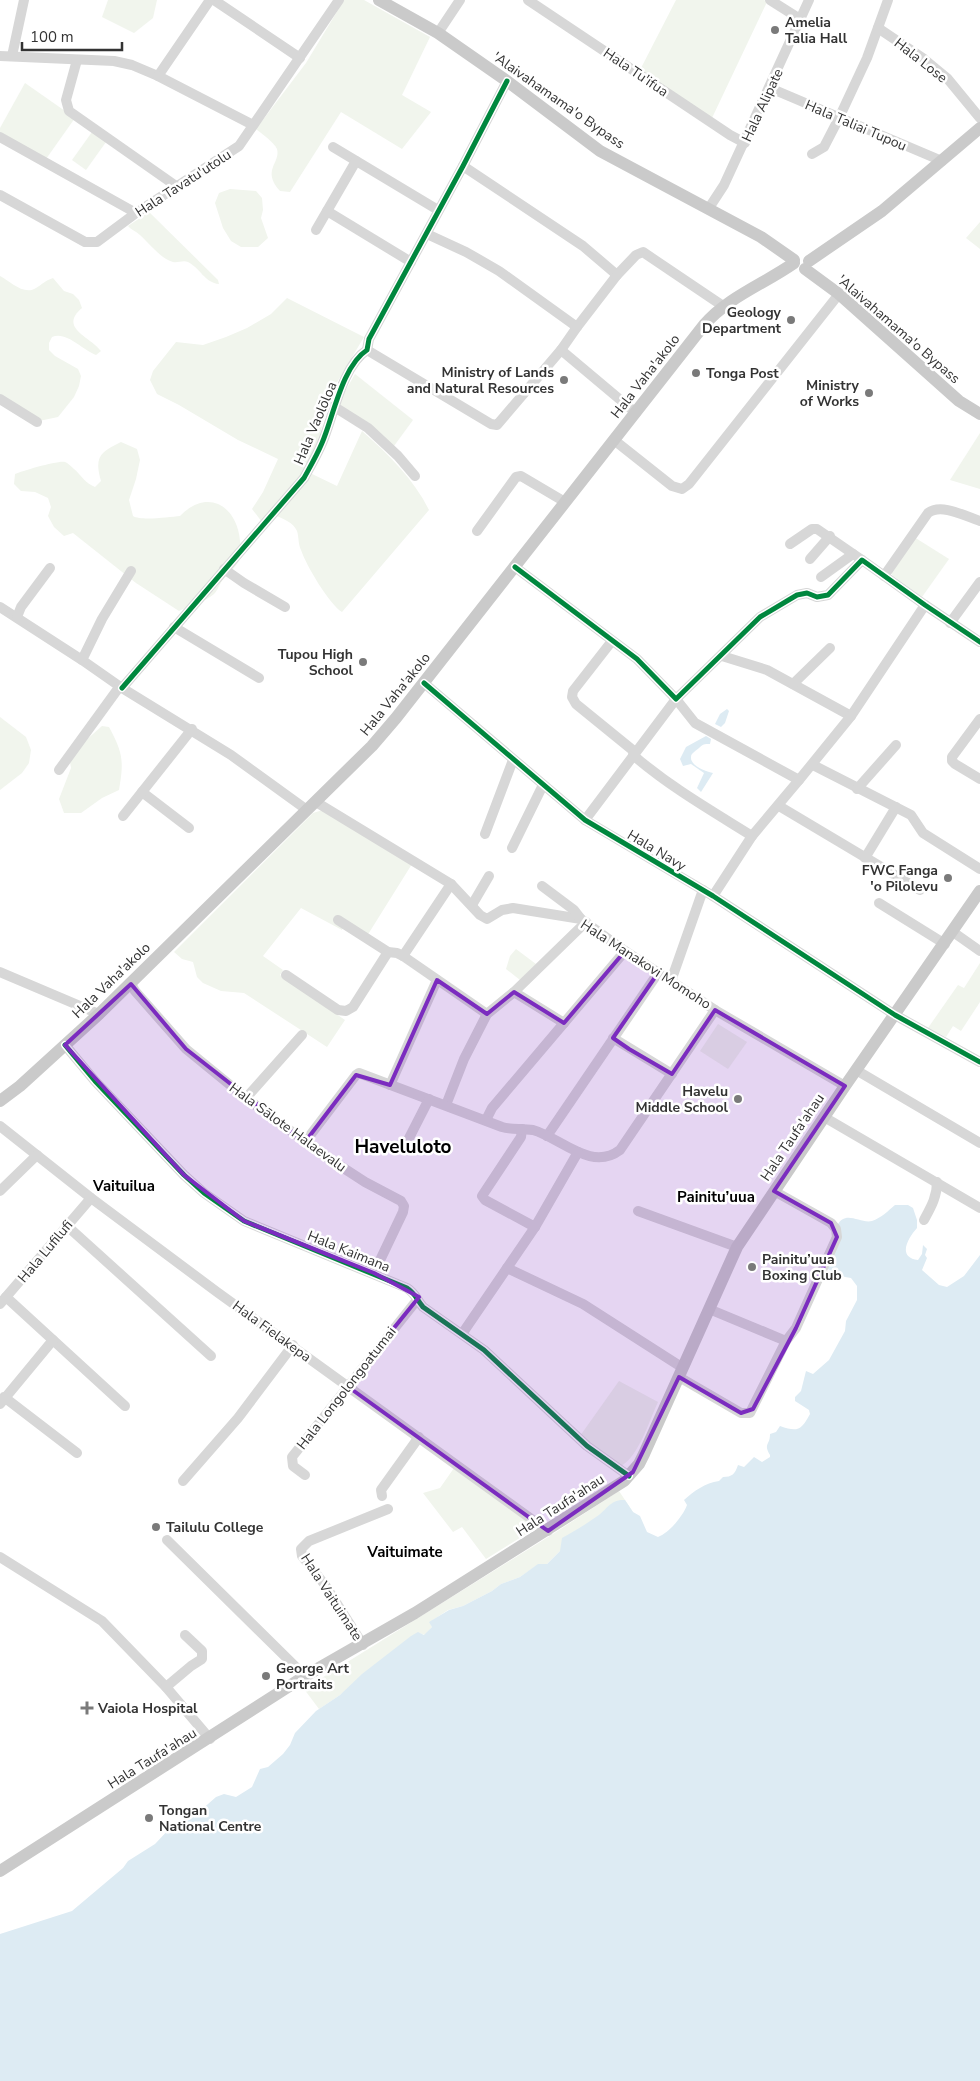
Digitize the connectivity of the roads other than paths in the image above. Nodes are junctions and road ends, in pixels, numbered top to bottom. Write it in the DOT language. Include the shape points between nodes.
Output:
graph roads {
  1 [pos="24,0"];
  2 [pos="210,0"];
  3 [pos="339,0"];
  4 [pos="379,0"];
  5 [pos="460,0"];
  6 [pos="528,0"];
  7 [pos="770,0"];
  8 [pos="810,0"];
  9 [pos="888,0"];
  10 [pos="800,19"];
  11 [pos="878,28"];
  12 [pos="438,33"];
  13 [pos="0,56"];
  14 [pos="12,56"];
  15 [pos="300,58"];
  16 [pos="77,60"];
  17 [pos="158,76"];
  18 [pos="507,82"];
  19 [pos="770,88"];
  20 [pos="839,118"];
  21 [pos="980,118"];
  22 [pos="253,124"];
  23 [pos="980,128"];
  24 [pos="0,138"];
  25 [pos="745,143"];
  26 [pos="333,147"];
  27 [pos="812,154"];
  28 [pos="356,161"];
  29 [pos="942,161"];
  30 [pos="464,166"];
  31 [pos="176,186"];
  32 [pos="0,195"];
  33 [pos="709,208"];
  34 [pos="438,210"];
  35 [pos="327,211"];
  36 [pos="136,214"];
  37 [pos="316,230"];
  38 [pos="427,234"];
  39 [pos="827,248"];
  40 [pos="780,249"];
  41 [pos="411,262"];
  42 [pos="801,262"];
  43 [pos="617,275"];
  44 [pos="777,275"];
  45 [pos="821,279"];
  46 [pos="839,294"];
  47 [pos="723,306"];
  48 [pos="577,327"];
  49 [pos="366,350"];
  50 [pos="561,350"];
  51 [pos="0,399"];
  52 [pos="333,406"];
  53 [pos="636,413"];
  54 [pos="980,414"];
  55 [pos="37,422"];
  56 [pos="614,440"];
  57 [pos="415,476"];
  58 [pos="565,502"];
  59 [pos="980,521"];
  60 [pos="477,531"];
  61 [pos="830,536"];
  62 [pos="790,544"];
  63 [pos="858,557"];
  64 [pos="810,559"];
  65 [pos="515,567"];
  66 [pos="50,568"];
  67 [pos="224,569"];
  68 [pos="131,572"];
  69 [pos="884,576"];
  70 [pos="821,577"];
  71 [pos="980,582"];
  72 [pos="925,606"];
  73 [pos="0,607"];
  74 [pos="285,607"];
  75 [pos="17,617"];
  76 [pos="950,622"];
  77 [pos="174,627"];
  78 [pos="612,641"];
  79 [pos="980,642"];
  80 [pos="830,648"];
  81 [pos="722,656"];
  82 [pos="82,660"];
  83 [pos="259,678"];
  84 [pos="424,683"];
  85 [pos="793,684"];
  86 [pos="121,687"];
  87 [pos="676,699"];
  88 [pos="850,716"];
  89 [pos="980,719"];
  90 [pos="192,729"];
  91 [pos="896,745"];
  92 [pos="634,754"];
  93 [pos="513,760"];
  94 [pos="813,765"];
  95 [pos="59,770"];
  96 [pos="980,779"];
  97 [pos="799,780"];
  98 [pos="542,785"];
  99 [pos="857,789"];
  100 [pos="142,792"];
  101 [pos="312,806"];
  102 [pos="778,806"];
  103 [pos="896,807"];
  104 [pos="123,816"];
  105 [pos="585,820"];
  106 [pos="189,828"];
  107 [pos="485,834"];
  108 [pos="752,836"];
  109 [pos="512,848"];
  110 [pos="865,858"];
  111 [pos="980,869"];
  112 [pos="489,876"];
  113 [pos="451,884"];
  114 [pos="542,886"];
  115 [pos="703,890"];
  116 [pos="920,890"];
  117 [pos="980,892"];
  118 [pos="714,896"];
  119 [pos="879,903"];
  120 [pos="472,905"];
  121 [pos="338,920"];
  122 [pos="584,921"];
  123 [pos="953,932"];
  124 [pos="945,944"];
  125 [pos="625,951"];
  126 [pos="980,951"];
  127 [pos="388,952"];
  128 [pos="403,956"];
  129 [pos="0,972"];
  130 [pos="658,973"];
  131 [pos="286,975"];
  132 [pos="437,980"];
  133 [pos="671,981"];
  134 [pos="130,984"];
  135 [pos="514,992"];
  136 [pos="715,1010"];
  137 [pos="99,1014"];
  138 [pos="487,1014"];
  139 [pos="895,1014"];
  140 [pos="564,1023"];
  141 [pos="302,1035"];
  142 [pos="613,1038"];
  143 [pos="65,1045"];
  144 [pos="980,1062"];
  145 [pos="856,1070"];
  146 [pos="672,1074"];
  147 [pos="390,1085"];
  148 [pos="845,1086"];
  149 [pos="246,1098"];
  150 [pos="429,1099"];
  151 [pos="0,1101"];
  152 [pos="446,1105"];
  153 [pos="824,1117"];
  154 [pos="486,1120"];
  155 [pos="0,1126"];
  156 [pos="522,1129"];
  157 [pos="547,1136"];
  158 [pos="305,1142"];
  159 [pos="980,1143"];
  160 [pos="406,1144"];
  161 [pos="578,1152"];
  162 [pos="36,1155"];
  163 [pos="937,1182"];
  164 [pos="0,1190"];
  165 [pos="774,1191"];
  166 [pos="91,1198"];
  167 [pos="980,1208"];
  168 [pos="638,1211"];
  169 [pos="924,1220"];
  170 [pos="66,1225"];
  171 [pos="534,1227"];
  172 [pos="737,1247"];
  173 [pos="507,1268"];
  174 [pos="374,1273"];
  175 [pos="417,1300"];
  176 [pos="3,1301"];
  177 [pos="709,1309"];
  178 [pos="462,1334"];
  179 [pos="53,1340"];
  180 [pos="786,1341"];
  181 [pos="293,1345"];
  182 [pos="211,1356"];
  183 [pos="681,1372"];
  184 [pos="347,1386"];
  185 [pos="2,1401"];
  186 [pos="125,1406"];
  187 [pos="419,1437"];
  188 [pos="78,1452"];
  189 [pos="305,1474"];
  190 [pos="629,1476"];
  191 [pos="183,1481"];
  192 [pos="382,1496"];
  193 [pos="388,1508"];
  194 [pos="548,1531"];
  195 [pos="167,1540"];
  196 [pos="0,1557"];
  197 [pos="185,1635"];
  198 [pos="363,1645"];
  199 [pos="305,1676"];
  200 [pos="166,1687"];
  201 [pos="210,1739"];
  202 [pos="0,1871"];
  1 -- 14 [label="street"];
  2 -- 15 [label="street"];
  2 -- 17 [label="street"];
  3 -- 15 [label="street, Hala Tavatu'utolu"];
  4 -- 12 [label="main road, 'Alaivahamama'o Bypass"];
  5 -- 12 [label="street"];
  6 -- 25 [label="street, Hala Tu'ifua"];
  7 -- 10 [label="street"];
  8 -- 10 [label="street, Hala Alipate"];
  9 -- 11 [label="street"];
  10 -- 19 [label="street, Hala Alipate"];
  11 -- 20 [label="street"];
  11 -- 21 [label="street, Hala Lose" via="947,78"];
  12 -- 18 [label="main road, 'Alaivahamama'o Bypass"];
  13 -- 14 [label="street"];
  14 -- 16 [label="street"];
  15 -- 22 [label="street, Hala Tavatu'utolu"];
  16 -- 17 [label="street" via="114,61"];
  16 -- 31 [label="street" via="66,100 69,111"];
  17 -- 22 [label="street"];
  18 -- 30 [label="street, Hala Vaolōloa"];
  18 -- 33 [label="main road, 'Alaivahamama'o Bypass" via="600,150"];
  19 -- 20 [label="street, Hala Taliai Tupou"];
  19 -- 25 [label="street, Hala Alipate"];
  20 -- 27 [label="street" via="824,148"];
  20 -- 29 [label="street, Hala Taliai Tupou"];
  22 -- 31 [label="street, Hala Tavatu'utolu" via="239,146"];
  23 -- 29 [label="main road, Hala Vaha'akolo"];
  24 -- 36 [label="street"];
  25 -- 33 [label="street, Hala Alipate"];
  26 -- 28 [label="street"];
  28 -- 34 [label="street"];
  28 -- 35 [label="street"];
  29 -- 39 [label="main road, Hala Vaha'akolo" via="882,211"];
  30 -- 34 [label="street, Hala Vaolōloa"];
  30 -- 43 [label="street" via="583,246"];
  31 -- 36 [label="street, Hala Tavatu'utolu"];
  32 -- 36 [label="street, Hala Tavatu'utolu" via="85,242 97,242"];
  33 -- 40 [label="main road, 'Alaivahamama'o Bypass"];
  34 -- 38 [label="street, Hala Vaolōloa"];
  35 -- 37 [label="street"];
  35 -- 41 [label="street"];
  38 -- 41 [label="street, Hala Vaolōloa"];
  38 -- 48 [label="street" via="499,271"];
  39 -- 42 [label="main road, Hala Vaha'akolo"];
  39 -- 45 [label="main road" via="819,261"];
  40 -- 42 [label="main road, 'Alaivahamama'o Bypass"];
  40 -- 44 [label="main road"];
  41 -- 49 [label="street, Hala Vaolōloa"];
  42 -- 44 [label="main road, Hala Vaha'akolo"];
  42 -- 45 [label="main road, 'Alaivahamama'o Bypass"];
  43 -- 47 [label="street" via="643,252"];
  43 -- 48 [label="street"];
  44 -- 47 [label="main road, Hala Vaha'akolo"];
  45 -- 46 [label="main road, 'Alaivahamama'o Bypass"];
  46 -- 54 [label="main road, 'Alaivahamama'o Bypass" via="959,402"];
  46 -- 56 [label="street" via="682,489 672,486"];
  47 -- 53 [label="main road, Hala Vaha'akolo" via="704,325"];
  48 -- 50 [label="street"];
  49 -- 50 [label="street" via="497,425"];
  49 -- 52 [label="street, Hala Vaolōloa" via="359,355"];
  50 -- 53 [label="street"];
  51 -- 55 [label="street"];
  52 -- 57 [label="street" via="368,428"];
  52 -- 67 [label="street, Hala Vaolōloa" via="322,443 304,478"];
  53 -- 56 [label="main road, Hala Vaha'akolo"];
  56 -- 58 [label="main road, Hala Vaha'akolo"];
  58 -- 60 [label="street" via="516,476"];
  58 -- 65 [label="main road, Hala Vaha'akolo"];
  59 -- 69 [label="street" via="934,508"];
  61 -- 62 [label="street" via="818,529 812,530"];
  61 -- 63 [label="street"];
  61 -- 64 [label="street"];
  63 -- 69 [label="street"];
  63 -- 70 [label="street"];
  63 -- 81 [label="street" via="828,595 797,595 760,618"];
  65 -- 78 [label="street"];
  65 -- 84 [label="main road, Hala Vaha'akolo"];
  66 -- 75 [label="street"];
  67 -- 74 [label="street"];
  67 -- 77 [label="street, Hala Vaolōloa"];
  68 -- 82 [label="street"];
  69 -- 72 [label="street"];
  71 -- 76 [label="street"];
  72 -- 76 [label="street"];
  72 -- 88 [label="street"];
  73 -- 75 [label="street"];
  75 -- 82 [label="street"];
  76 -- 79 [label="street"];
  77 -- 83 [label="street"];
  77 -- 86 [label="street, Hala Vaolōloa"];
  78 -- 87 [label="street" via="637,659"];
  78 -- 92 [label="street" via="573,691 572,697"];
  80 -- 85 [label="street"];
  81 -- 85 [label="street" via="767,670"];
  81 -- 87 [label="street"];
  82 -- 86 [label="street"];
  84 -- 93 [label="street, Hala Navy"];
  84 -- 101 [label="main road, Hala Vaha'akolo" via="372,746"];
  85 -- 88 [label="street"];
  86 -- 90 [label="street"];
  86 -- 95 [label="street, Hala Vaolōloa"];
  87 -- 92 [label="street"];
  87 -- 97 [label="street" via="695,722"];
  88 -- 94 [label="street"];
  89 -- 96 [label="street" via="952,757 955,764"];
  90 -- 100 [label="street"];
  90 -- 101 [label="street"];
  91 -- 99 [label="street"];
  92 -- 105 [label="street"];
  92 -- 108 [label="street" via="652,771"];
  93 -- 98 [label="street, Hala Navy"];
  93 -- 107 [label="street"];
  94 -- 97 [label="street"];
  94 -- 99 [label="street"];
  97 -- 102 [label="street"];
  98 -- 105 [label="street, Hala Navy"];
  98 -- 109 [label="street"];
  99 -- 103 [label="street"];
  100 -- 104 [label="street"];
  100 -- 106 [label="street"];
  101 -- 113 [label="street, Hala Manakovi Momoho"];
  101 -- 134 [label="main road, Hala Vaha'akolo"];
  102 -- 108 [label="street"];
  102 -- 110 [label="street"];
  103 -- 110 [label="street"];
  103 -- 111 [label="street" via="911,815 923,833"];
  105 -- 115 [label="street, Hala Navy"];
  108 -- 118 [label="street"];
  110 -- 116 [label="street"];
  112 -- 120 [label="street"];
  113 -- 120 [label="street, Hala Manakovi Momoho"];
  113 -- 128 [label="street"];
  114 -- 122 [label="street"];
  115 -- 118 [label="street, Hala Navy"];
  115 -- 133 [label="street"];
  117 -- 123 [label="main road, Hala Taufa'ahau"];
  118 -- 139 [label="street, Hala Navy"];
  119 -- 124 [label="street"];
  120 -- 122 [label="street, Hala Manakovi Momoho" via="487,919 513,908"];
  121 -- 127 [label="street"];
  122 -- 125 [label="street, Hala Manakovi Momoho"];
  122 -- 135 [label="street"];
  123 -- 124 [label="main road, Hala Taufa'ahau"];
  123 -- 126 [label="street"];
  124 -- 139 [label="main road, Hala Taufa'ahau"];
  125 -- 130 [label="street, Hala Manakovi Momoho"];
  125 -- 140 [label="street"];
  127 -- 128 [label="street"];
  127 -- 131 [label="street" via="353,1008 346,1011 338,1010"];
  128 -- 132 [label="street"];
  129 -- 137 [label="street"];
  130 -- 133 [label="street, Hala Manakovi Momoho"];
  130 -- 142 [label="street"];
  132 -- 138 [label="street"];
  132 -- 147 [label="street"];
  133 -- 136 [label="street, Hala Manakovi Momoho"];
  134 -- 137 [label="main road, Hala Vaha'akolo"];
  134 -- 149 [label="street, Hala Sālote Halaevalu" via="186,1049"];
  135 -- 138 [label="street"];
  135 -- 140 [label="street"];
  136 -- 146 [label="street"];
  136 -- 148 [label="street, Hala Manakovi Momoho"];
  137 -- 143 [label="main road, Hala Vaha'akolo"];
  138 -- 152 [label="street"];
  139 -- 144 [label="street, Hala Navy"];
  139 -- 145 [label="main road, Hala Taufa'ahau"];
  140 -- 154 [label="street" via="497,1102"];
  141 -- 149 [label="street"];
  142 -- 146 [label="street"];
  142 -- 157 [label="street"];
  143 -- 151 [label="main road, Hala Vaha'akolo"];
  143 -- 174 [label="street, Hala Kaimana" via="95,1081 204,1193 250,1224"];
  145 -- 148 [label="main road, Hala Taufa'ahau"];
  145 -- 159 [label="street"];
  146 -- 161 [label="street" via="620,1150 601,1158"];
  147 -- 150 [label="street"];
  147 -- 158 [label="street" via="362,1074 356,1075"];
  148 -- 153 [label="main road, Hala Taufa'ahau"];
  149 -- 158 [label="street, Hala Sālote Halaevalu"];
  150 -- 152 [label="street"];
  150 -- 160 [label="street"];
  152 -- 154 [label="street"];
  153 -- 163 [label="street"];
  153 -- 165 [label="main road, Hala Taufa'ahau"];
  154 -- 156 [label="street" via="509,1129"];
  155 -- 162 [label="street, Hala Fielakepa"];
  156 -- 157 [label="street"];
  156 -- 171 [label="street" via="522,1137 482,1196"];
  157 -- 161 [label="street"];
  158 -- 174 [label="street, Hala Sālote Halaevalu" via="365,1182 401,1201 404,1206"];
  161 -- 171 [label="street"];
  162 -- 164 [label="street"];
  162 -- 166 [label="street, Hala Fielakepa"];
  163 -- 167 [label="street"];
  163 -- 169 [label="street" via="934,1202"];
  165 -- 172 [label="main road, Hala Taufa'ahau"];
  165 -- 180 [label="street" via="831,1223 837,1237 796,1328"];
  166 -- 170 [label="street, Hala Lufilufi"];
  166 -- 181 [label="street, Hala Fielakepa"];
  168 -- 172 [label="street"];
  170 -- 176 [label="street, Hala Lufilufi"];
  170 -- 182 [label="street"];
  171 -- 173 [label="street"];
  172 -- 177 [label="main road, Hala Taufa'ahau"];
  173 -- 178 [label="street"];
  173 -- 183 [label="street" via="583,1304"];
  174 -- 175 [label="street, Hala Kaimana" via="408,1288"];
  175 -- 178 [label="street, Hala Kaimana"];
  175 -- 184 [label="street, Hala Longolongoatumai"];
  176 -- 179 [label="street"];
  177 -- 180 [label="street"];
  177 -- 183 [label="main road, Hala Taufa'ahau"];
  178 -- 190 [label="street, Hala Kaimana" via="484,1350 588,1446"];
  179 -- 185 [label="street"];
  179 -- 186 [label="street"];
  180 -- 183 [label="street" via="750,1413 741,1412"];
  181 -- 184 [label="street, Hala Fielakepa"];
  181 -- 191 [label="street" via="238,1418"];
  183 -- 190 [label="main road, Hala Taufa'ahau" via="639,1464"];
  184 -- 187 [label="street, Hala Fielakepa"];
  184 -- 189 [label="street, Hala Longolongoatumai" via="292,1457 293,1466"];
  185 -- 188 [label="street"];
  187 -- 192 [label="street" via="381,1490"];
  187 -- 194 [label="street, Hala Fielakepa"];
  190 -- 194 [label="main road, Hala Taufa'ahau"];
  193 -- 198 [label="street, Hala Vaituimate" via="309,1541 300,1549"];
  194 -- 198 [label="main road, Hala Taufa'ahau"];
  195 -- 199 [label="street"];
  196 -- 200 [label="street" via="102,1621"];
  197 -- 200 [label="street" via="202,1651 202,1659"];
  198 -- 199 [label="main road, Hala Taufa'ahau"];
  199 -- 201 [label="main road, Hala Taufa'ahau"];
  200 -- 201 [label="street"];
  201 -- 202 [label="main road, Hala Taufa'ahau"];
}
